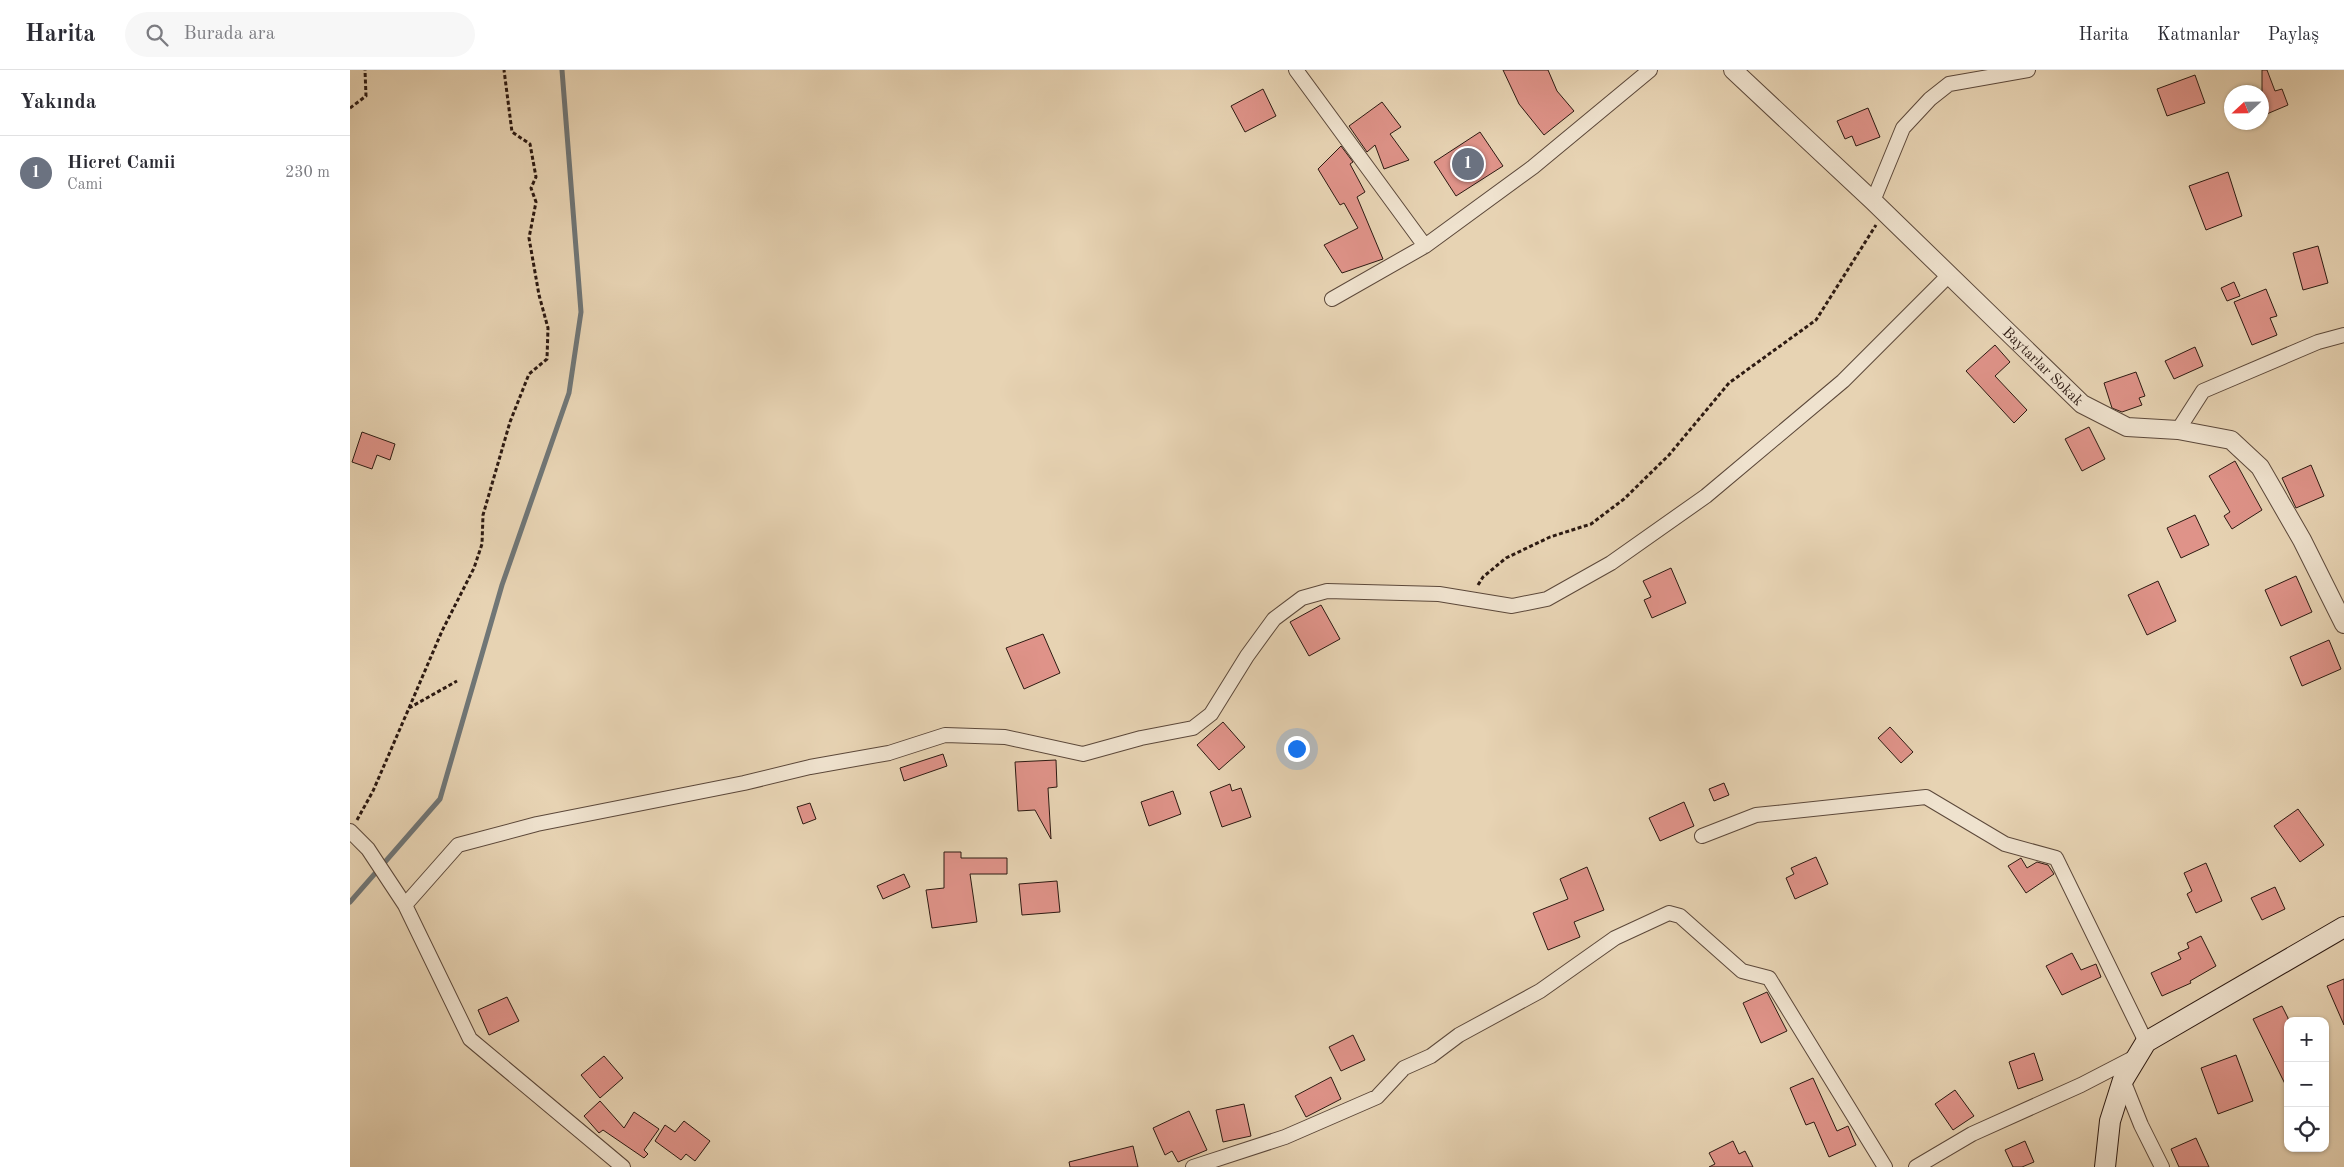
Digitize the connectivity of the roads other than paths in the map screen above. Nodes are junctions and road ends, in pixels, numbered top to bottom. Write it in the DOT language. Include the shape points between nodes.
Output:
graph roads {
  1 [pos="1296,70"];
  2 [pos="1650,70"];
  3 [pos="1733,70"];
  4 [pos="2028,70"];
  5 [pos="1879,206"];
  6 [pos="1425,246"];
  7 [pos="1949,275"];
  8 [pos="1332,299"];
  9 [pos="2344,335"];
  10 [pos="2178,430"];
  11 [pos="2344,624"];
  12 [pos="350,831"];
  13 [pos="1702,836"];
  14 [pos="405,905"];
  15 [pos="2344,927"];
  16 [pos="2142,1048"];
  17 [pos="2124,1080"];
  18 [pos="623,1167"];
  19 [pos="1193,1167"];
  20 [pos="1885,1167"];
  21 [pos="1916,1167"];
  22 [pos="2105,1167"];
  23 [pos="2162,1167"];
  1 -- 6 [label="street"];
  2 -- 6 [label="street" via="1533,167"];
  3 -- 5 [label="street, Baytarlar Sokak"];
  4 -- 5 [label="street" via="1950,84 1930,99 1903,128"];
  5 -- 7 [label="street, Baytarlar Sokak"];
  6 -- 8 [label="street"];
  7 -- 10 [label="street, Baytarlar Sokak" via="2082,404 2127,427"];
  7 -- 14 [label="street" via="1843,381 1706,496 1611,563 1547,599 1512,606 1439,594 1327,591 1302,598 1274,619 1211,714 1193,728 1083,754 1005,737 945,735 889,753 537,824 458,845"];
  9 -- 10 [label="street" via="2318,342 2203,391"];
  10 -- 11 [label="street, Baytarlar Sokak" via="2231,440 2260,468 2302,540"];
  12 -- 14 [label="street" via="368,849"];
  13 -- 16 [label="street" via="1756,815 1926,796 2005,844 2056,858"];
  14 -- 18 [label="street" via="470,1039"];
  15 -- 16 [label="main road"];
  16 -- 17 [label="main road"];
  16 -- 21 [label="street" via="2081,1085 1972,1134"];
  17 -- 22 [label="main road" via="2110,1122"];
  17 -- 23 [label="street"];
  19 -- 20 [label="street" via="1285,1136 1376,1097 1404,1068 1431,1056 1459,1035 1540,991 1615,938 1669,913 1680,916 1742,971 1769,978"];
}
